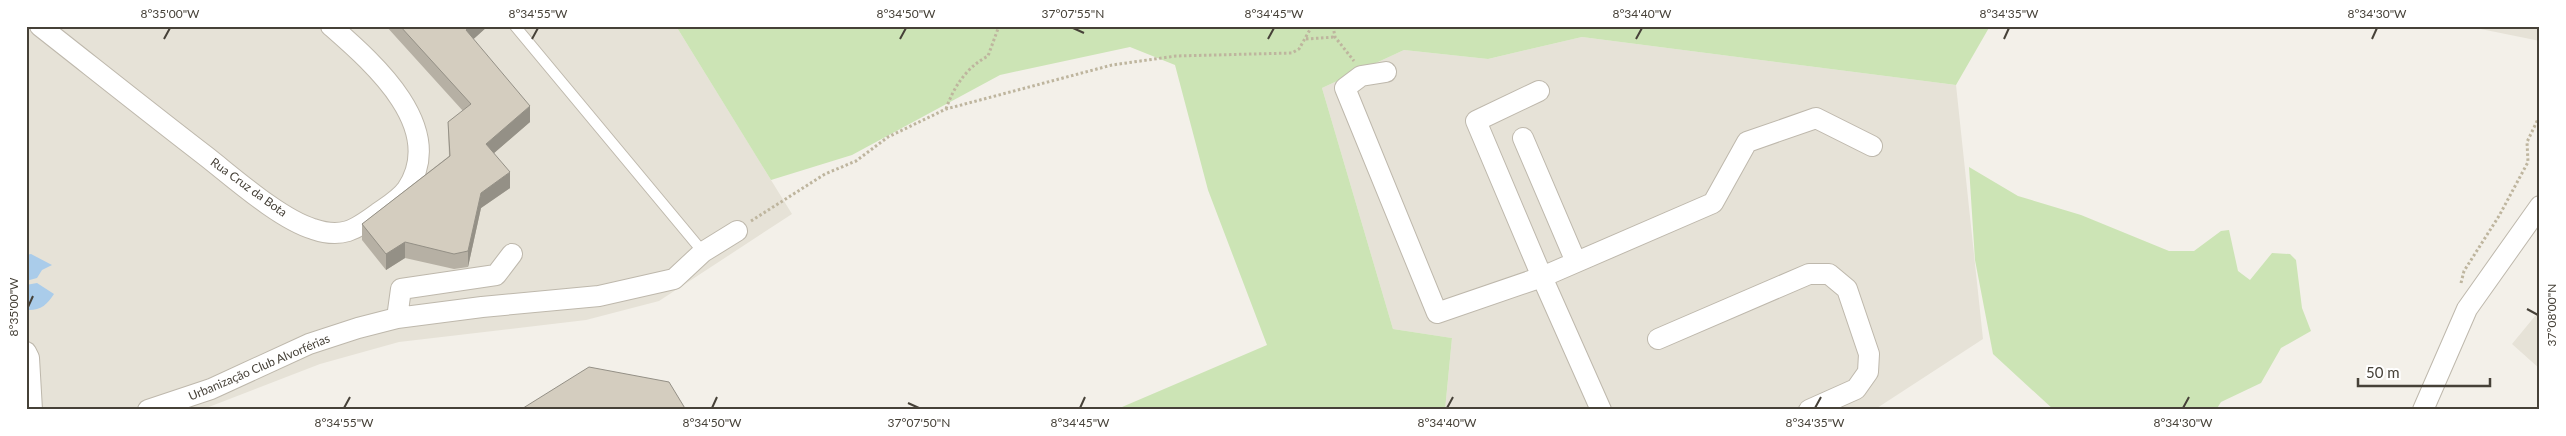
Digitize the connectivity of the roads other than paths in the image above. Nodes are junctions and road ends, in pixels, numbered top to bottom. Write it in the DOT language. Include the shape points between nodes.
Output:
graph roads {
  1 [pos="34,26"];
  2 [pos="40,26"];
  3 [pos="331,26"];
  4 [pos="515,26"];
  5 [pos="26,35"];
  6 [pos="1386,72"];
  7 [pos="1539,91"];
  8 [pos="1523,138"];
  9 [pos="1872,146"];
  10 [pos="2540,206"];
  11 [pos="737,231"];
  12 [pos="703,252"];
  13 [pos="512,254"];
  14 [pos="1576,262"];
  15 [pos="1542,277"];
  16 [pos="397,318"];
  17 [pos="1658,339"];
  18 [pos="26,352"];
  19 [pos="32,410"];
  20 [pos="148,410"];
  21 [pos="1601,410"];
  22 [pos="1809,410"];
  23 [pos="2423,410"];
  1 -- 5 [label="street"];
  2 -- 3 [label="street, Rua Cruz da Bota" via="251,192 310,229 341,234 359,227 406,189 415,173 418,152 408,110 393,88 367,58"];
  4 -- 12 [label="lane"];
  6 -- 15 [label="street" via="1361,76 1345,88 1437,313"];
  7 -- 15 [label="street" via="1476,121"];
  8 -- 14 [label="street"];
  9 -- 14 [label="street" via="1816,118 1747,142 1713,203"];
  10 -- 23 [label="street" via="2467,309"];
  11 -- 12 [label="street, Urbanização Club Alvorférias"];
  12 -- 16 [label="street, Urbanização Club Alvorférias" via="674,279 599,296"];
  13 -- 16 [label="street" via="496,275 401,289"];
  14 -- 15 [label="street"];
  15 -- 21 [label="street"];
  16 -- 20 [label="street, Urbanização Club Alvorférias" via="309,344 211,389"];
  17 -- 22 [label="street" via="1810,274 1829,274 1848,289 1869,354 1868,372 1856,389"];
  18 -- 19 [label="street"];
}
